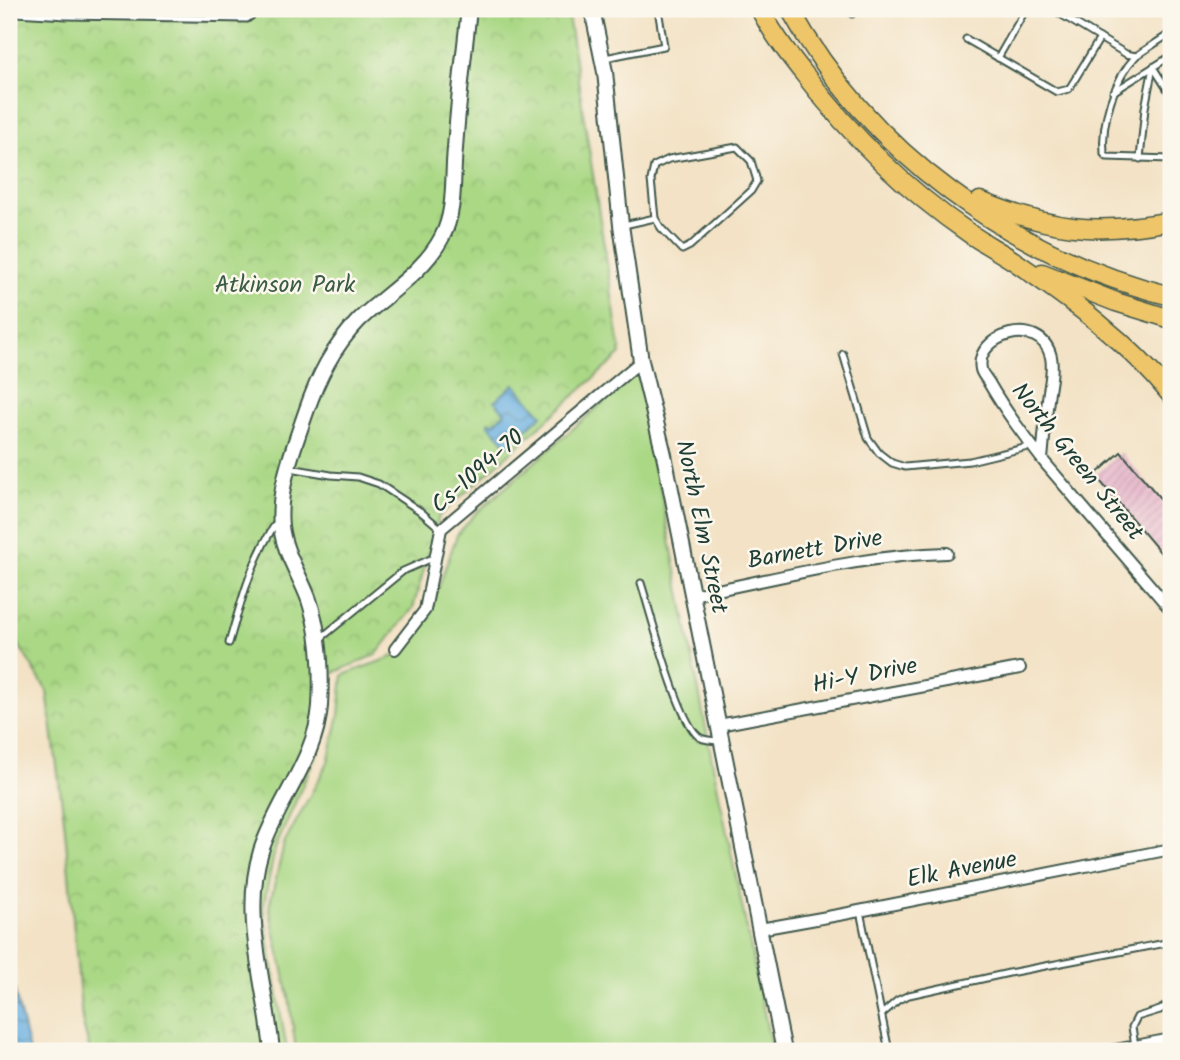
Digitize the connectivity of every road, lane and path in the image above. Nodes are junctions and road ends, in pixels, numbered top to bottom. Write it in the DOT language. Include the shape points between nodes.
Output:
graph roads {
  1 [pos="261,9"];
  2 [pos="468,9"];
  3 [pos="592,9"];
  4 [pos="657,9"];
  5 [pos="760,9"];
  6 [pos="790,9"];
  7 [pos="1027,9"];
  8 [pos="1052,9"];
  9 [pos="9,11"];
  10 [pos="1171,33"];
  11 [pos="1100,38"];
  12 [pos="966,39"];
  13 [pos="1136,56"];
  14 [pos="1171,56"];
  15 [pos="998,58"];
  16 [pos="602,59"];
  17 [pos="1153,68"];
  18 [pos="1113,92"];
  19 [pos="1171,95"];
  20 [pos="1140,159"];
  21 [pos="1171,159"];
  22 [pos="938,184"];
  23 [pos="655,218"];
  24 [pos="1171,221"];
  25 [pos="621,225"];
  26 [pos="1013,261"];
  27 [pos="1171,296"];
  28 [pos="1171,319"];
  29 [pos="843,354"];
  30 [pos="641,361"];
  31 [pos="1171,396"];
  32 [pos="1032,446"];
  33 [pos="1042,460"];
  34 [pos="289,468"];
  35 [pos="281,516"];
  36 [pos="442,529"];
  37 [pos="947,554"];
  38 [pos="436,557"];
  39 [pos="641,583"];
  40 [pos="692,595"];
  41 [pos="1171,610"];
  42 [pos="318,640"];
  43 [pos="229,643"];
  44 [pos="394,649"];
  45 [pos="1020,668"];
  46 [pos="719,725"];
  47 [pos="722,742"];
  48 [pos="1171,849"];
  49 [pos="860,911"];
  50 [pos="760,929"];
  51 [pos="1171,942"];
  52 [pos="1171,1002"];
  53 [pos="882,1014"];
  54 [pos="1171,1039"];
  55 [pos="1135,1046"];
  56 [pos="272,1051"];
  57 [pos="784,1051"];
  58 [pos="890,1051"];
  59 [pos="1110,1051"];
  1 -- 9 [label="lane" via="247,19"];
  2 -- 34 [label="street" via="447,228 428,258 332,352 314,389"];
  3 -- 16 [label="street, North Elm Street"];
  4 -- 16 [label="lane" via="664,46"];
  5 -- 26 [label="highway" via="822,99 865,148 925,200"];
  6 -- 22 [label="highway" via="847,92"];
  7 -- 15 [label="lane"];
  8 -- 11 [label="lane"];
  10 -- 13 [label="lane"];
  11 -- 13 [label="lane"];
  11 -- 15 [label="lane" via="1069,89 1057,92"];
  12 -- 15 [label="lane"];
  13 -- 18 [label="lane" via="1123,69"];
  14 -- 17 [label="lane"];
  16 -- 25 [label="street, North Elm Street"];
  17 -- 18 [label="lane"];
  17 -- 19 [label="lane"];
  17 -- 20 [label="lane"];
  18 -- 20 [label="lane" via="1104,154 1107,158"];
  20 -- 21 [label="lane"];
  22 -- 24 [label="highway" via="1047,224 1108,229"];
  22 -- 27 [label="highway" via="1048,250"];
  23 -- 23 [label="lane" via="682,250 690,246 751,191 757,181 751,161 737,147 654,166"];
  23 -- 25 [label="lane"];
  25 -- 30 [label="street, North Elm Street"];
  26 -- 28 [label="highway"];
  26 -- 31 [label="highway" via="1093,318 1133,353"];
  29 -- 32 [label="lane" via="869,438 892,463 905,467 948,463"];
  30 -- 36 [label="street, Cs-1094-70"];
  30 -- 40 [label="street, North Elm Street"];
  32 -- 33 [label="street, North Green Street"];
  32 -- 33 [label="street, North Green Street" via="981,369 983,356 1000,337 1015,332 1042,341 1050,354 1053,369"];
  33 -- 41 [label="street, North Green Street"];
  34 -- 35 [label="street"];
  34 -- 36 [label="lane" via="380,484"];
  35 -- 42 [label="street" via="284,539 309,598"];
  35 -- 43 [label="lane" via="251,569"];
  36 -- 38 [label="street, Cs-1094-70"];
  37 -- 40 [label="street, Barnett Drive" via="818,568"];
  38 -- 42 [label="lane" via="403,571"];
  38 -- 44 [label="street, Cs-1094-70" via="425,610"];
  39 -- 47 [label="lane" via="689,726 700,739"];
  40 -- 46 [label="street, North Elm Street"];
  42 -- 56 [label="street" via="317,729 267,834 253,895"];
  45 -- 46 [label="street, Hi-Y Drive"];
  46 -- 47 [label="street, North Elm Street"];
  47 -- 50 [label="street, North Elm Street"];
  48 -- 49 [label="street, Elk Avenue"];
  49 -- 50 [label="street, Elk Avenue"];
  49 -- 53 [label="lane"];
  50 -- 57 [label="street, North Elm Street"];
  51 -- 53 [label="lane" via="909,995"];
  52 -- 55 [label="lane" via="1137,1017 1132,1027"];
  53 -- 58 [label="lane"];
  54 -- 55 [label="street"];
  55 -- 59 [label="street"];
}
